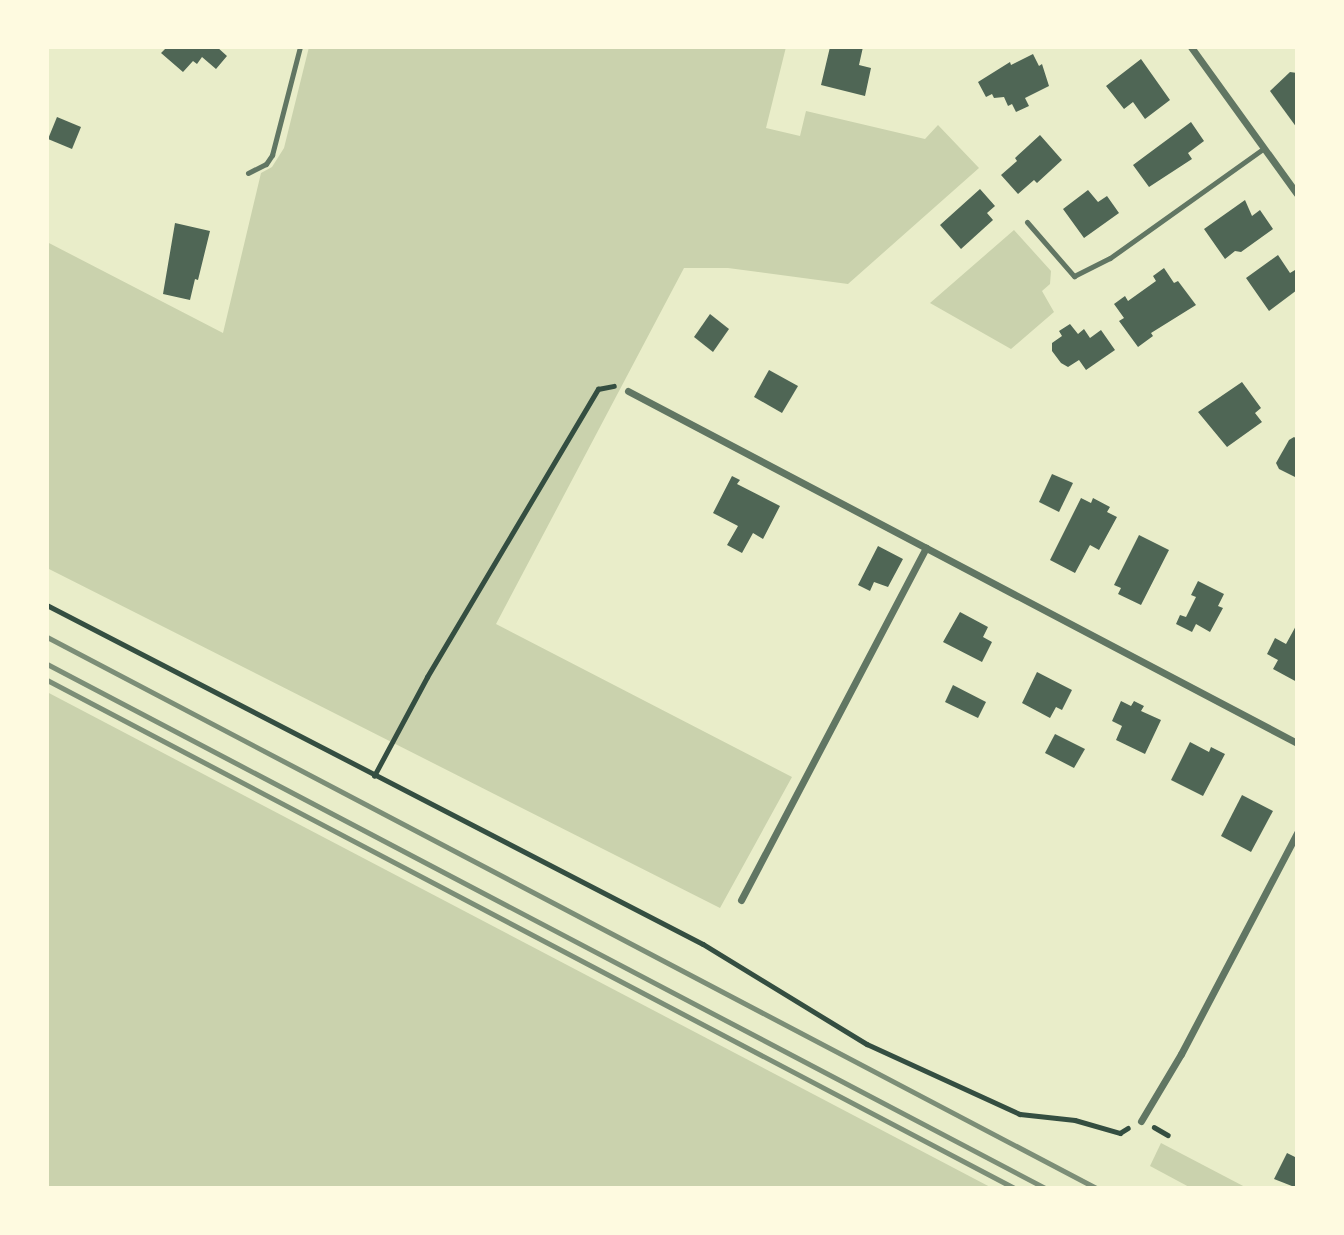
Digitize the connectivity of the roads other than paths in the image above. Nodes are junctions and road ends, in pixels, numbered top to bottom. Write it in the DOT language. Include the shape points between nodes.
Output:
graph roads {
  1 [pos="300,47"];
  2 [pos="1191,47"];
  3 [pos="1264,148"];
  4 [pos="248,173"];
  5 [pos="1297,194"];
  6 [pos="1027,222"];
  7 [pos="628,391"];
  8 [pos="926,548"];
  9 [pos="1297,743"];
  10 [pos="1297,833"];
  11 [pos="741,900"];
  12 [pos="1141,1121"];
  1 -- 4 [label="lane" via="272,155 266,164"];
  2 -- 3 [label="street"];
  3 -- 5 [label="street"];
  3 -- 6 [label="lane" via="1110,258 1074,276"];
  7 -- 8 [label="street"];
  8 -- 9 [label="street"];
  8 -- 11 [label="street"];
  10 -- 12 [label="street"];
}
